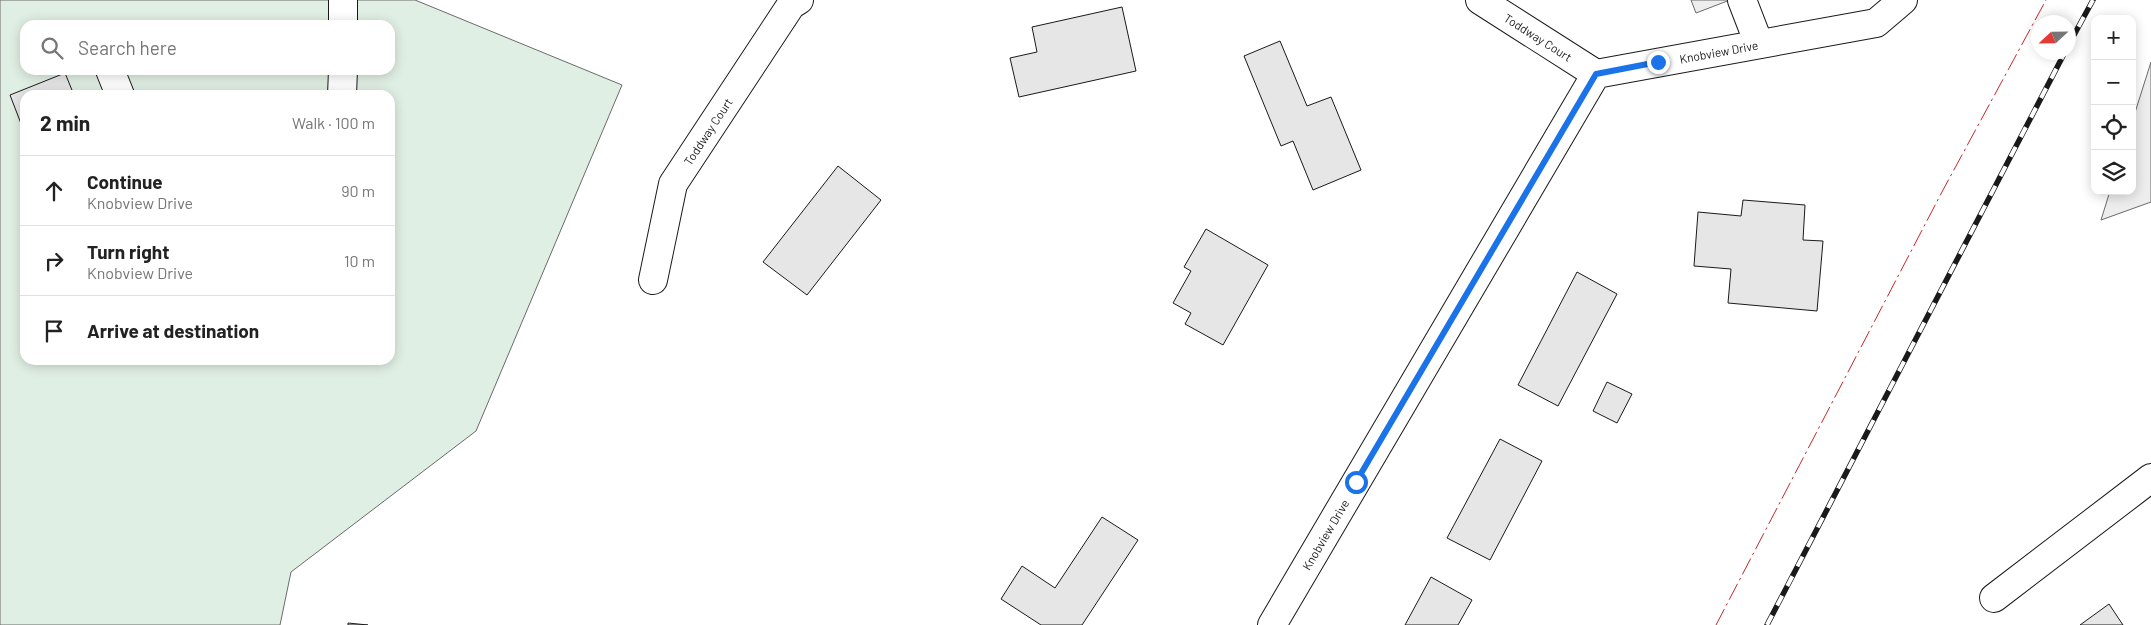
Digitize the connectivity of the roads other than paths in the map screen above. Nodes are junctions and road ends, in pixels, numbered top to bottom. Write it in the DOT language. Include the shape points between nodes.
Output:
graph roads {
  1 [pos="343,0"];
  2 [pos="799,0"];
  3 [pos="1480,0"];
  4 [pos="1742,0"];
  5 [pos="1903,0"];
  6 [pos="343,20"];
  7 [pos="1759,44"];
  8 [pos="1596,74"];
  9 [pos="112,75"];
  10 [pos="343,75"];
  11 [pos="118,90"];
  12 [pos="342,90"];
  13 [pos="653,280"];
  14 [pos="2151,478"];
  15 [pos="1994,598"];
  16 [pos="1272,625"];
  1 -- 6 [label="street"];
  2 -- 13 [label="street, Toddway Court" via="791,5 672,184"];
  3 -- 8 [label="street, Toddway Court"];
  4 -- 7 [label="street"];
  5 -- 7 [label="street, Knobview Drive" via="1876,23"];
  7 -- 8 [label="street, Knobview Drive"];
  8 -- 16 [label="street, Knobview Drive"];
  9 -- 11 [label="street"];
  10 -- 12 [label="street"];
  14 -- 15 [label="street"];
}
